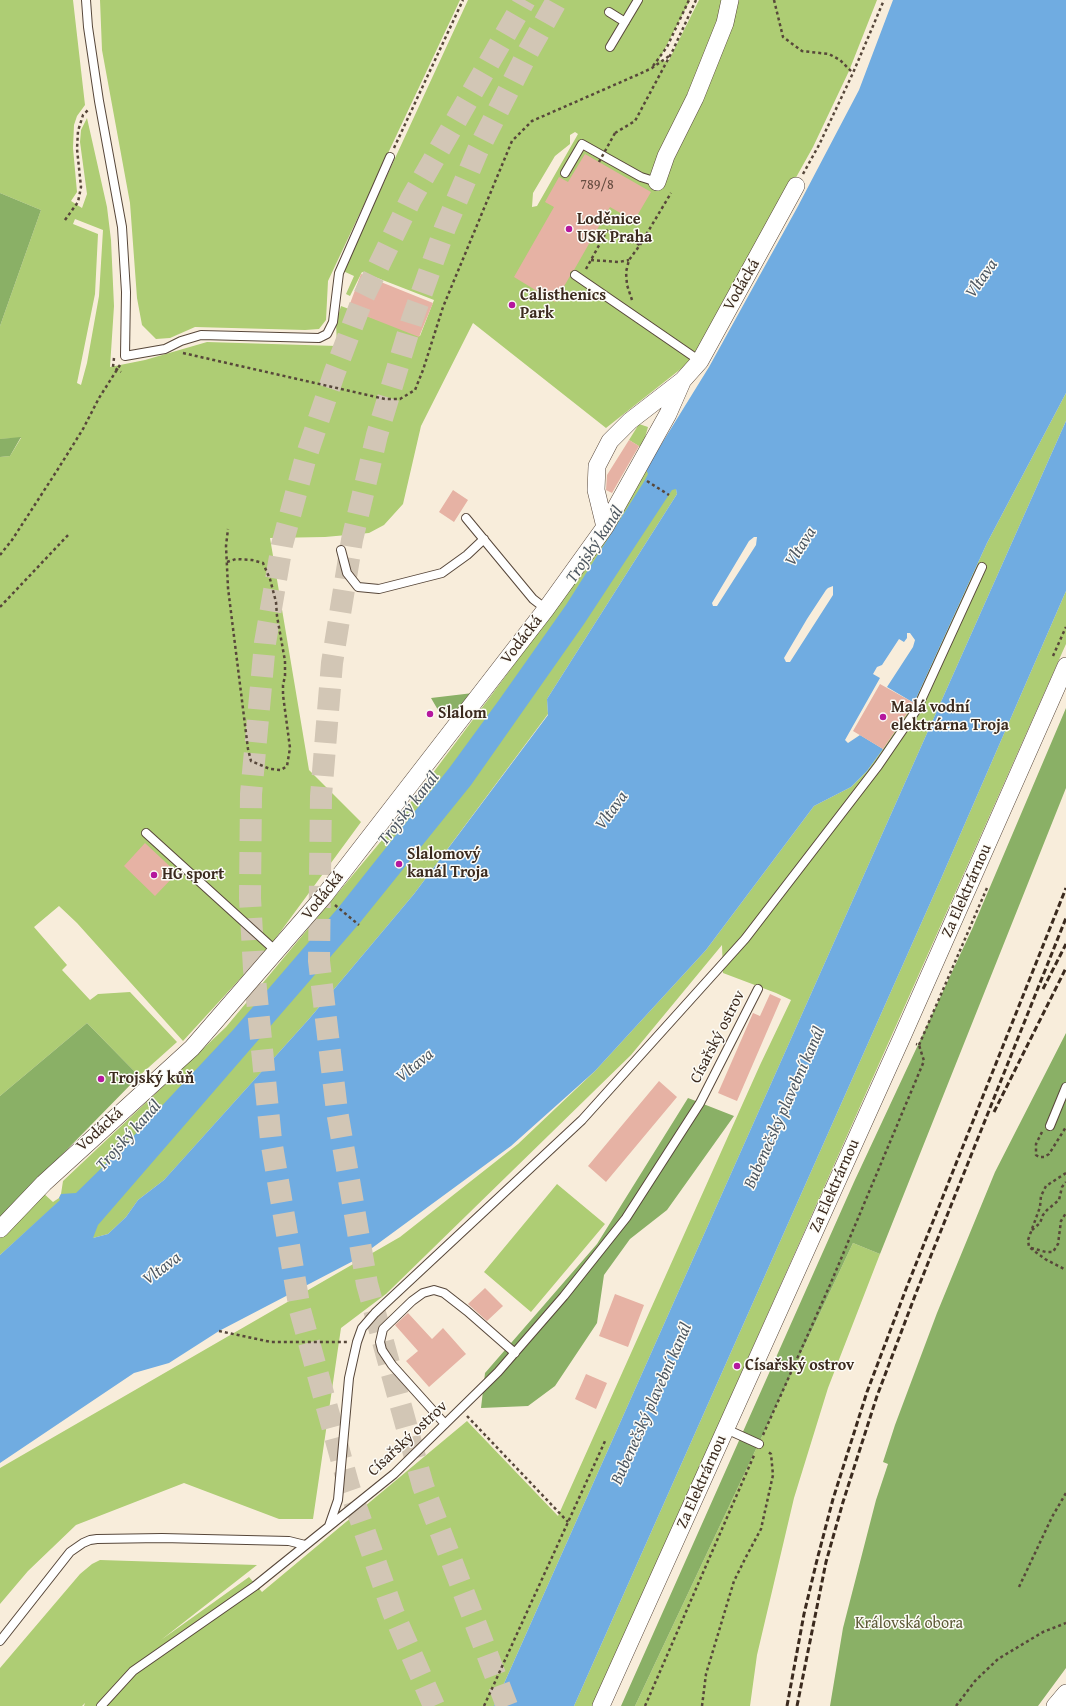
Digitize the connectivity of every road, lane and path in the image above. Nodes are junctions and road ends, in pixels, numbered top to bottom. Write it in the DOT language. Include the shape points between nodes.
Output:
graph roads {
  1 [pos="86,0"];
  2 [pos="463,0"];
  3 [pos="638,0"];
  4 [pos="689,0"];
  5 [pos="696,0"];
  6 [pos="730,0"];
  7 [pos="774,0"];
  8 [pos="884,0"];
  9 [pos="609,12"];
  10 [pos="625,22"];
  11 [pos="610,47"];
  12 [pos="669,56"];
  13 [pos="652,68"];
  14 [pos="853,73"];
  15 [pos="99,101"];
  16 [pos="390,157"];
  17 [pos="599,162"];
  18 [pos="564,173"];
  19 [pos="657,182"];
  20 [pos="796,186"];
  21 [pos="671,193"];
  22 [pos="65,220"];
  23 [pos="640,245"];
  24 [pos="591,260"];
  25 [pos="629,260"];
  26 [pos="578,276"];
  27 [pos="638,318"];
  28 [pos="165,349"];
  29 [pos="125,356"];
  30 [pos="700,361"];
  31 [pos="683,380"];
  32 [pos="648,482"];
  33 [pos="669,495"];
  34 [pos="466,518"];
  35 [pos="605,526"];
  36 [pos="228,529"];
  37 [pos="70,533"];
  38 [pos="484,539"];
  39 [pos="341,550"];
  40 [pos="0,555"];
  41 [pos="227,562"];
  42 [pos="982,567"];
  43 [pos="0,607"];
  44 [pos="546,609"];
  45 [pos="1066,666"];
  46 [pos="146,833"];
  47 [pos="988,886"];
  48 [pos="338,908"];
  49 [pos="359,925"];
  50 [pos="276,951"];
  51 [pos="758,989"];
  52 [pos="902,1037"];
  53 [pos="918,1045"];
  54 [pos="1066,1088"];
  55 [pos="1050,1126"];
  56 [pos="1066,1173"];
  57 [pos="1066,1182"];
  58 [pos="1066,1213"];
  59 [pos="0,1229"];
  60 [pos="1032,1230"];
  61 [pos="1029,1247"];
  62 [pos="1066,1270"];
  63 [pos="218,1331"];
  64 [pos="358,1342"];
  65 [pos="515,1353"];
  66 [pos="460,1409"];
  67 [pos="445,1424"];
  68 [pos="726,1429"];
  69 [pos="606,1439"];
  70 [pos="759,1444"];
  71 [pos="1066,1494"];
  72 [pos="568,1522"];
  73 [pos="329,1526"];
  74 [pos="305,1545"];
  75 [pos="1019,1588"];
  76 [pos="1066,1623"];
  77 [pos="0,1641"];
  78 [pos="1066,1693"];
  79 [pos="100,1706"];
  80 [pos="484,1706"];
  81 [pos="602,1706"];
  82 [pos="645,1706"];
  83 [pos="702,1706"];
  84 [pos="956,1706"];
  85 [pos="1055,1706"];
  1 -- 15 [label="lane"];
  2 -- 16 [label="path"];
  3 -- 10 [label="lane"];
  4 -- 13 [label="path" via="667,47"];
  5 -- 12 [label="path"];
  6 -- 19 [label="street" via="724,23 695,98 666,156"];
  7 -- 14 [label="path" via="783,37 802,51 828,54 840,60"];
  8 -- 14 [label="path"];
  9 -- 10 [label="lane"];
  10 -- 11 [label="lane"];
  12 -- 13 [label="path"];
  12 -- 17 [label="path, bridge" via="635,121 615,133"];
  13 -- 28 [label="path" via="532,121 512,140 443,307 415,390 400,399 385,399"];
  14 -- 20 [label="path"];
  15 -- 22 [label="path" via="83,115 78,131 77,150 81,187 78,202"];
  15 -- 29 [label="lane" via="122,228 126,292"];
  16 -- 28 [label="lane" via="339,273 333,322 327,334 319,338 201,334"];
  18 -- 19 [label="lane" via="582,144 641,178"];
  20 -- 30 [label="street, Vodácká"];
  21 -- 23 [label="path"];
  23 -- 24 [label="path" via="608,229"];
  23 -- 25 [label="path"];
  24 -- 25 [label="path"];
  24 -- 26 [label="path"];
  25 -- 27 [label="path" via="626,272 627,285"];
  26 -- 27 [label="lane"];
  27 -- 30 [label="lane"];
  28 -- 29 [label="lane"];
  29 -- 40 [label="path" via="58,470"];
  30 -- 31 [label="street, Vodácká"];
  31 -- 35 [label="street, Vodácká" via="668,414"];
  31 -- 35 [label="street, Vodácká" via="630,421 610,441 597,466 596,490"];
  32 -- 33 [label="path"];
  34 -- 38 [label="lane"];
  35 -- 44 [label="street, Vodácká"];
  36 -- 41 [label="path"];
  37 -- 43 [label="path"];
  38 -- 39 [label="lane" via="442,573 379,589 358,587 347,573"];
  38 -- 44 [label="lane" via="533,599"];
  41 -- 41 [label="path" via="249,756 251,761 260,766 281,770 287,766 290,748 283,695 284,661 276,602 263,563 236,559"];
  42 -- 64 [label="lane" via="917,709 878,766 745,939 582,1120 375,1313 362,1328"];
  44 -- 50 [label="street, Vodácká" via="329,890"];
  45 -- 52 [label="street, Za Elektrárnou"];
  46 -- 50 [label="lane"];
  47 -- 53 [label="path"];
  48 -- 49 [label="path"];
  50 -- 59 [label="street, Vodácká" via="192,1048 44,1183"];
  51 -- 65 [label="lane, Císařský ostrov" via="700,1103 626,1218"];
  52 -- 53 [label="path"];
  52 -- 68 [label="street, Za Elektrárnou"];
  53 -- 70 [label="path" via="924,1061 830,1285"];
  54 -- 55 [label="lane"];
  56 -- 60 [label="path" via="1046,1186"];
  57 -- 60 [label="path" via="1059,1200 1047,1210 1040,1223"];
  58 -- 61 [label="path" via="1061,1221 1058,1244 1053,1252"];
  60 -- 61 [label="path" via="1028,1240"];
  61 -- 62 [label="path"];
  63 -- 64 [label="path" via="271,1342"];
  64 -- 73 [label="lane" via="349,1378 338,1500"];
  65 -- 66 [label="lane, Císařský ostrov"];
  65 -- 67 [label="lane" via="444,1293 434,1290 423,1293 412,1301 383,1329 380,1342 382,1350 392,1365"];
  66 -- 67 [label="lane, Císařský ostrov"];
  66 -- 72 [label="path"];
  67 -- 73 [label="lane, Císařský ostrov" via="394,1474"];
  68 -- 70 [label="lane"];
  68 -- 81 [label="street, Za Elektrárnou"];
  69 -- 72 [label="path"];
  70 -- 82 [label="path"];
  70 -- 83 [label="path" via="771,1454 773,1475 761,1529 732,1589 706,1674"];
  71 -- 75 [label="path" via="1052,1517"];
  72 -- 80 [label="path"];
  73 -- 74 [label="lane, Císařský ostrov"];
  74 -- 77 [label="lane" via="289,1542 162,1538 90,1540 70,1552"];
  74 -- 79 [label="lane, Císařský ostrov" via="255,1586 133,1671"];
  76 -- 84 [label="path" via="1043,1632 998,1659 975,1681"];
  78 -- 85 [label="street"];
}
